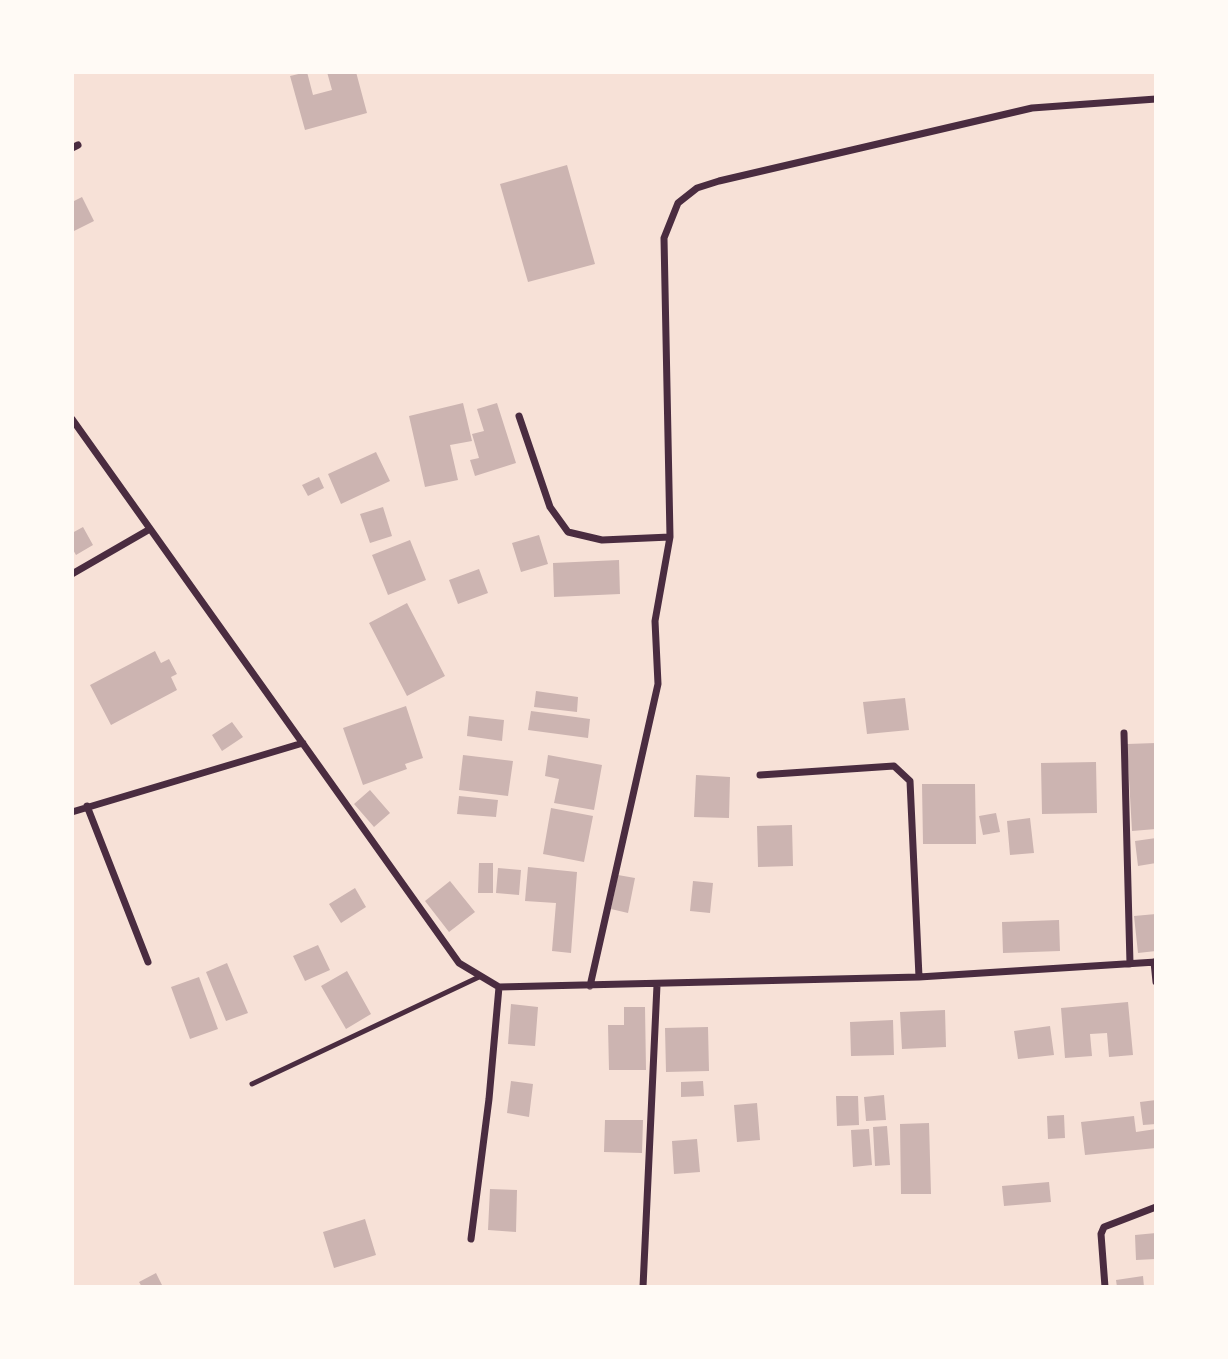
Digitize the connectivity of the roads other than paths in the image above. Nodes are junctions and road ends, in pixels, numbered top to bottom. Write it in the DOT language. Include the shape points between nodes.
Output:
graph roads {
  1 [pos="1156,99"];
  2 [pos="519,416"];
  3 [pos="72,419"];
  4 [pos="150,529"];
  5 [pos="670,537"];
  6 [pos="72,574"];
  7 [pos="1124,733"];
  8 [pos="303,743"];
  9 [pos="760,775"];
  10 [pos="87,806"];
  11 [pos="72,812"];
  12 [pos="148,962"];
  13 [pos="1155,962"];
  14 [pos="1130,964"];
  15 [pos="919,976"];
  16 [pos="479,977"];
  17 [pos="1156,982"];
  18 [pos="657,985"];
  19 [pos="590,986"];
  20 [pos="499,987"];
  21 [pos="252,1084"];
  22 [pos="1156,1207"];
  23 [pos="471,1239"];
  24 [pos="643,1287"];
  25 [pos="1105,1287"];
  1 -- 5 [label="street" via="1032,108 719,181 697,188 678,202 664,238"];
  2 -- 5 [label="street" via="550,507 568,532 603,541"];
  3 -- 4 [label="street"];
  4 -- 6 [label="street"];
  4 -- 8 [label="street"];
  5 -- 19 [label="street" via="655,621 658,684"];
  7 -- 14 [label="street"];
  8 -- 10 [label="street"];
  8 -- 16 [label="street" via="459,963"];
  9 -- 15 [label="street" via="894,766 910,781"];
  10 -- 11 [label="street"];
  10 -- 12 [label="street"];
  13 -- 14 [label="street"];
  13 -- 17 [label="street"];
  14 -- 15 [label="street"];
  15 -- 18 [label="street"];
  16 -- 20 [label="street"];
  16 -- 21 [label="lane"];
  18 -- 19 [label="street"];
  18 -- 24 [label="street"];
  19 -- 20 [label="street"];
  20 -- 23 [label="street"];
  22 -- 25 [label="street" via="1104,1227 1099,1241"];
}
